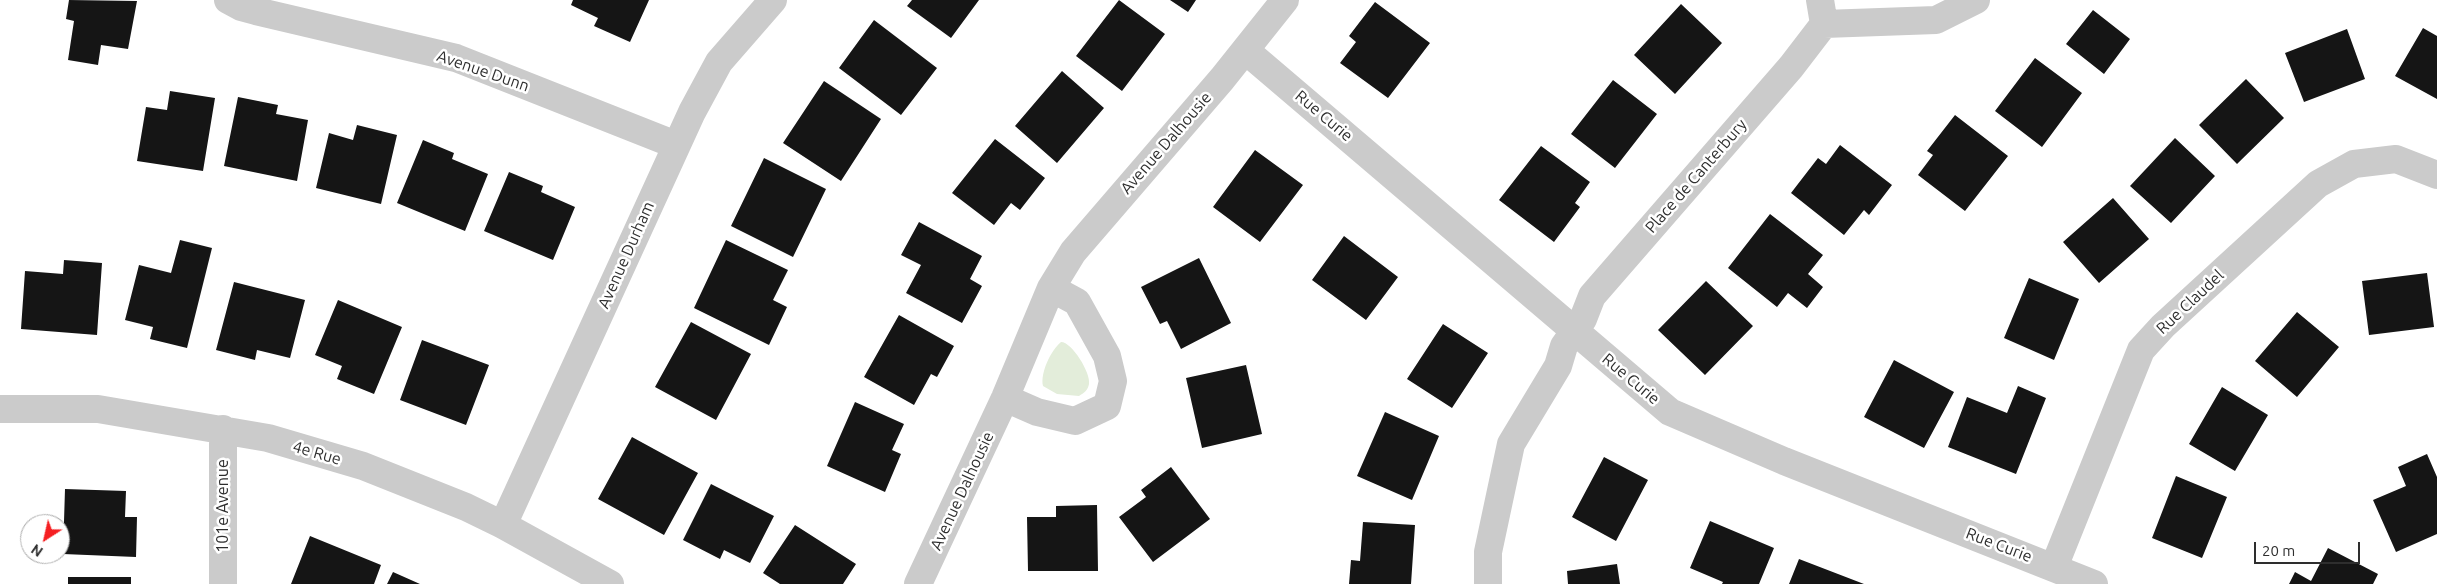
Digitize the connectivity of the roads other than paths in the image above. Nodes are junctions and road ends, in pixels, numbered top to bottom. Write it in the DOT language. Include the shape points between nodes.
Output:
graph roads {
  1 [pos="228,0"];
  2 [pos="772,0"];
  3 [pos="1285,0"];
  4 [pos="1976,0"];
  5 [pos="1822,12"];
  6 [pos="1245,50"];
  7 [pos="676,145"];
  8 [pos="2437,176"];
  9 [pos="1051,288"];
  10 [pos="1574,331"];
  11 [pos="1005,398"];
  12 [pos="0,409"];
  13 [pos="223,429"];
  14 [pos="503,525"];
  15 [pos="2054,566"];
  16 [pos="223,584"];
  17 [pos="610,584"];
  18 [pos="918,584"];
  19 [pos="1488,584"];
  20 [pos="2094,584"];
  1 -- 7 [label="street, Avenue Dunn" via="256,11 456,58"];
  2 -- 7 [label="street, Avenue Durham" via="719,62"];
  3 -- 6 [label="street, Avenue Dalhousie"];
  4 -- 5 [label="street, Place de Canterbury" via="1936,20"];
  5 -- 10 [label="street, Place de Canterbury" via="1791,66 1592,296 1583,319"];
  6 -- 9 [label="street, Avenue Dalhousie" via="1073,252"];
  6 -- 10 [label="street, Rue Curie"];
  7 -- 14 [label="street, Avenue Durham"];
  8 -- 15 [label="street, Rue Claudel" via="2396,159 2354,164 2318,184 2163,326 2141,350"];
  9 -- 11 [label="street, Avenue Dalhousie"];
  9 -- 11 [label="street" via="1076,302 1107,356 1113,381 1107,406 1075,421 1037,412"];
  10 -- 15 [label="street, Rue Curie" via="1670,412 1784,461"];
  10 -- 19 [label="street, Place de Canterbury" via="1564,346 1558,366 1511,444 1488,552"];
  11 -- 18 [label="street, Avenue Dalhousie"];
  12 -- 13 [label="street, 4e Rue" via="98,409"];
  13 -- 14 [label="street, 4e Rue" via="268,438 363,466"];
  13 -- 16 [label="street, 101e Avenue"];
  14 -- 17 [label="street, 4e Rue"];
  15 -- 20 [label="street, Rue Curie"];
}
